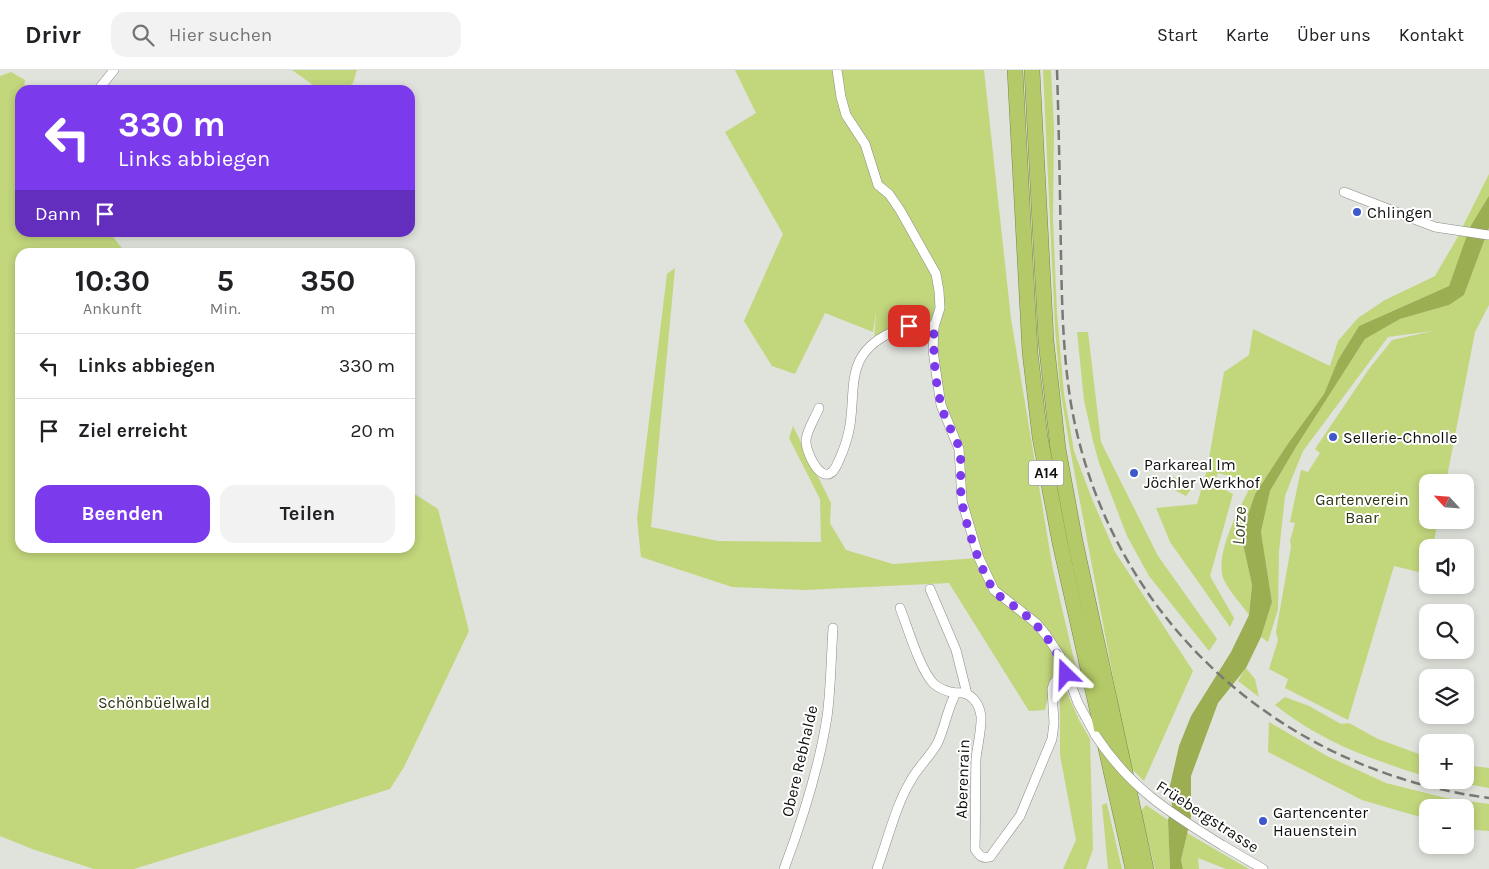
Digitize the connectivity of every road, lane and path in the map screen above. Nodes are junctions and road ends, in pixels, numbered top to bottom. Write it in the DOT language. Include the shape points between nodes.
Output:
graph roads {
  1 [pos="114,70"];
  2 [pos="837,70"];
  3 [pos="1015,70"];
  4 [pos="1032,70"];
  5 [pos="102,85"];
  6 [pos="1344,192"];
  7 [pos="1488,235"];
  8 [pos="934,327"];
  9 [pos="819,408"];
  10 [pos="930,588"];
  11 [pos="900,608"];
  12 [pos="833,628"];
  13 [pos="1066,674"];
  14 [pos="956,693"];
  15 [pos="967,694"];
  16 [pos="784,869"];
  17 [pos="878,869"];
  18 [pos="1133,869"];
  19 [pos="1146,869"];
  20 [pos="1263,869"];
  1 -- 5 [label="street"];
  2 -- 8 [label="street, Früebergstrasse" via="846,115 865,144 878,185 900,210 936,274 940,308"];
  3 -- 18 [label="highway, A14" via="1029,342 1039,430 1058,536"];
  4 -- 19 [label="highway, A14" via="1046,341 1058,449"];
  6 -- 7 [label="street" via="1435,227"];
  8 -- 9 [label="street" via="924,325 898,329 874,343 864,354 853,381 847,440 833,471 827,474 815,467 806,444"];
  8 -- 13 [label="street, Früebergstrasse" via="933,350 941,405 960,449 962,501 979,558 994,590 1036,623 1046,635 1060,656"];
  10 -- 15 [label="street" via="956,650"];
  11 -- 14 [label="street" via="926,673 935,685"];
  12 -- 16 [label="street, Obere Rebhalde" via="826,717 812,781"];
  13 -- 15 [label="street, Aberenrain" via="1058,678 1052,689 1052,739 1020,816 990,857 985,858 976,849 976,759 981,717"];
  13 -- 20 [label="street, Früebergstrasse, bridge" via="1096,736 1122,771 1154,801"];
  14 -- 15 [label="street"];
  14 -- 17 [label="street, Aberenrain" via="938,742 910,781 901,800"];
}
